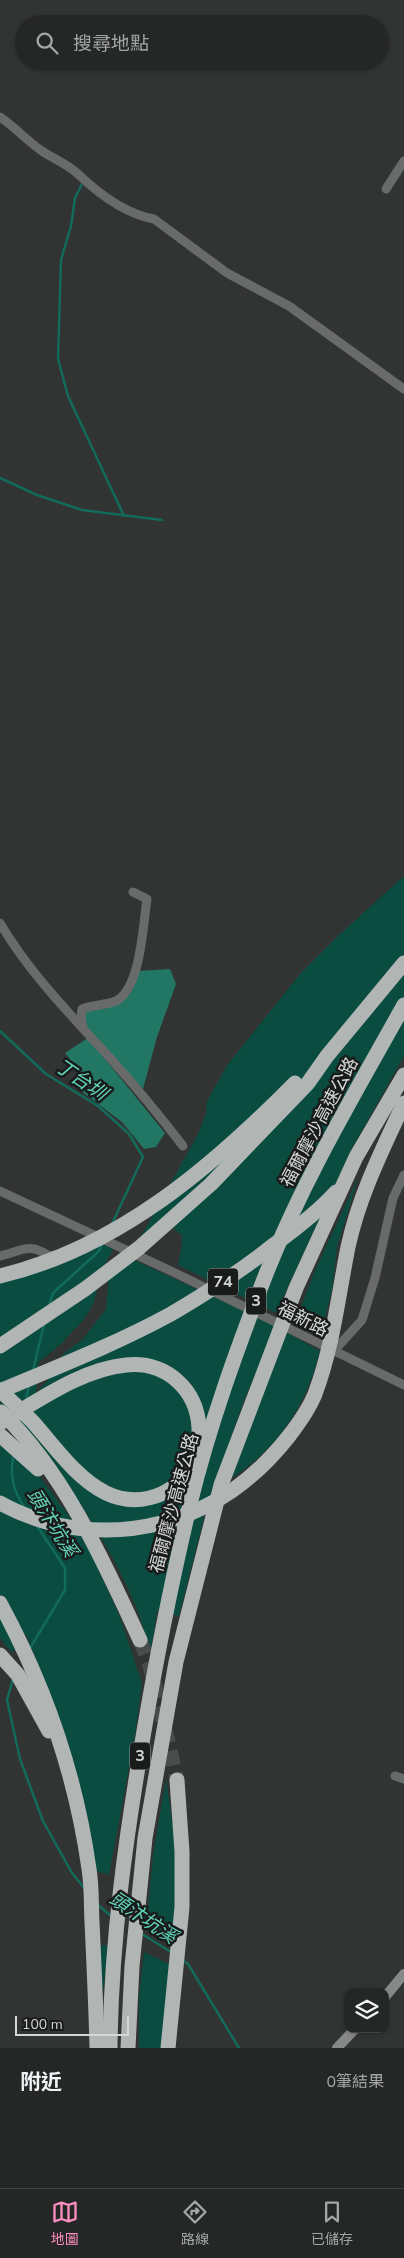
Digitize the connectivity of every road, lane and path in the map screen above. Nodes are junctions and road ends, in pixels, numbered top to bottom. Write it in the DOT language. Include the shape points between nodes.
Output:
graph roads {
  1 [pos="0,117"];
  2 [pos="404,161"];
  3 [pos="386,189"];
  4 [pos="404,390"];
  5 [pos="133,892"];
  6 [pos="0,923"];
  7 [pos="404,963"];
  8 [pos="404,1005"];
  9 [pos="84,1029"];
  10 [pos="327,1056"];
  11 [pos="404,1075"];
  12 [pos="404,1103"];
  13 [pos="404,1114"];
  14 [pos="183,1146"];
  15 [pos="404,1175"];
  16 [pos="0,1191"];
  17 [pos="101,1239"];
  18 [pos="0,1256"];
  19 [pos="0,1276"];
  20 [pos="0,1346"];
  21 [pos="333,1352"];
  22 [pos="404,1386"];
  23 [pos="0,1391"];
  24 [pos="0,1411"];
  25 [pos="0,1423"];
  26 [pos="0,1435"];
  27 [pos="17,1439"];
  28 [pos="0,1503"];
  29 [pos="0,1603"];
  30 [pos="140,1640"];
  31 [pos="0,1655"];
  32 [pos="395,1776"];
  33 [pos="70,1778"];
  34 [pos="404,1779"];
  35 [pos="177,1780"];
  36 [pos="404,1974"];
  37 [pos="389,1992"];
  38 [pos="351,2033"];
  39 [pos="97,2048"];
  40 [pos="110,2048"];
  41 [pos="128,2048"];
  42 [pos="168,2048"];
  43 [pos="337,2048"];
  1 -- 4 [label="street" via="40,150 78,173 102,195 143,217 154,219 227,273 289,306"];
  2 -- 3 [label="street"];
  5 -- 9 [label="street" via="147,899 138,963 125,992 117,1000 82,1009"];
  6 -- 9 [label="street" via="14,947"];
  7 -- 10 [label="highway"];
  8 -- 40 [label="highway, 福爾摩沙高速公路 / 3" via="327,1142 267,1272 229,1377 196,1484 164,1620 136,1777 119,1893"];
  9 -- 14 [label="street"];
  10 -- 19 [label="highway" via="311,1066 246,1131 144,1212 91,1243 38,1266"];
  10 -- 20 [label="highway" via="280,1114 211,1184 139,1248 86,1289"];
  11 -- 41 [label="highway, 3" via="356,1157 289,1308 221,1486 176,1662 155,1780 138,1900"];
  12 -- 28 [label="highway" via="369,1178 348,1246 325,1363 314,1396 300,1422 266,1464 231,1493 206,1507 175,1519 125,1530 56,1525 25,1516"];
  13 -- 23 [label="highway, 74" via="328,1202 220,1284 119,1340"];
  15 -- 21 [label="street" via="394,1198 362,1320"];
  16 -- 17 [label="street, 福新路"];
  17 -- 18 [label="street" via="63,1254 50,1256 39,1248 29,1247"];
  17 -- 21 [label="street, 福新路"];
  21 -- 22 [label="street, 福新路"];
  23 -- 25 [label="highway" via="23,1412 83,1476 104,1493 124,1500 156,1497 178,1485 199,1449 199,1421 194,1403 181,1383 160,1368 126,1364 74,1382"];
  24 -- 27 [label="highway"];
  26 -- 27 [label="highway"];
  27 -- 30 [label="highway" via="93,1543"];
  29 -- 33 [label="highway" via="21,1642 50,1711"];
  31 -- 33 [label="highway" via="30,1694"];
  32 -- 34 [label="street"];
  33 -- 39 [label="highway" via="89,1870"];
  35 -- 42 [label="highway" via="182,1852 180,1937"];
  36 -- 37 [label="street"];
  38 -- 43 [label="street"];
}
